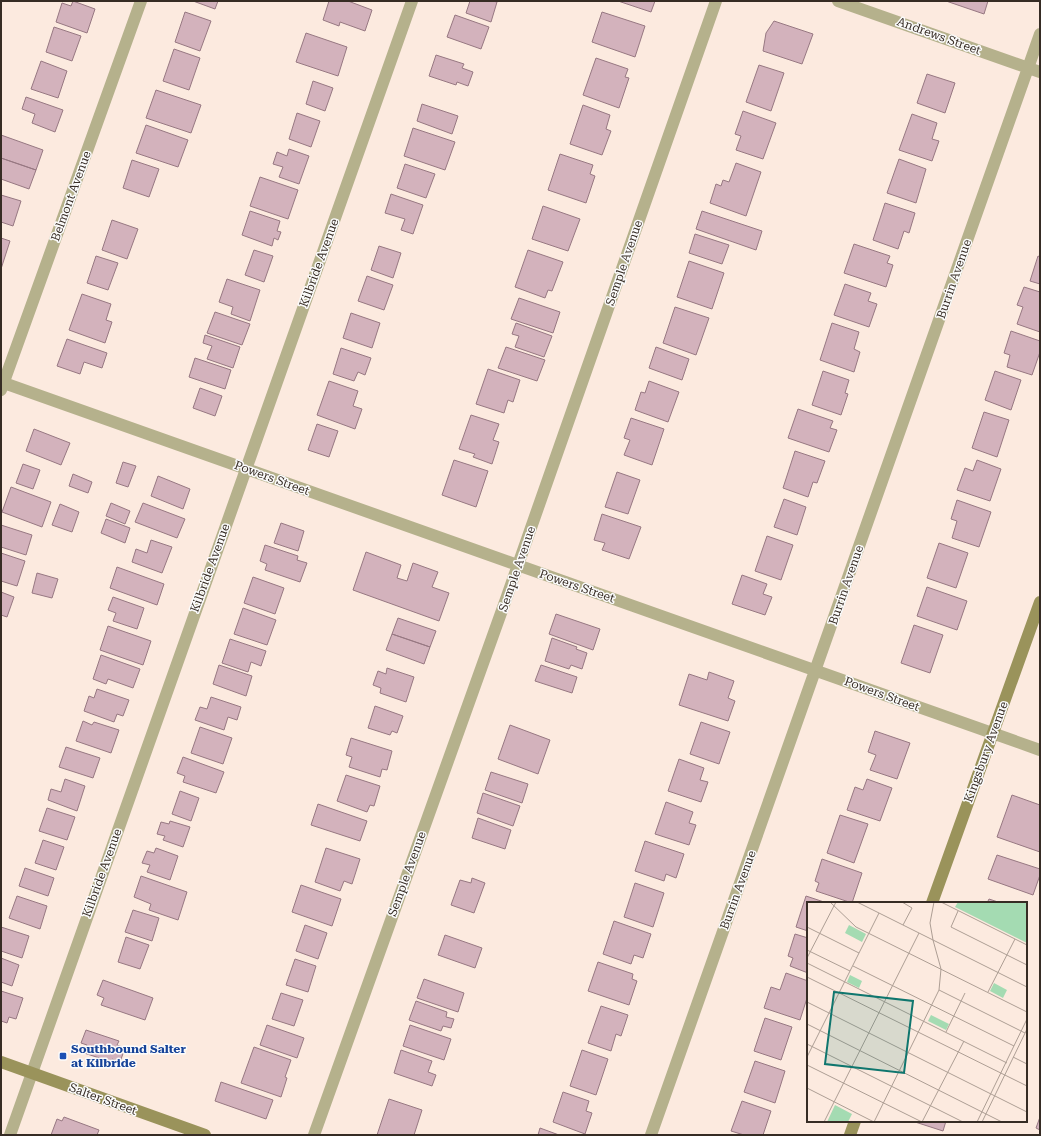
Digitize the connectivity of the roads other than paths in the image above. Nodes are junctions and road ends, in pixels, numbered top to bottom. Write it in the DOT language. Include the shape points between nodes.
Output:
graph roads {
  1 [pos="141,1"];
  2 [pos="412,1"];
  3 [pos="716,1"];
  4 [pos="838,1"];
  5 [pos="1040,34"];
  6 [pos="1028,68"];
  7 [pos="1040,72"];
  8 [pos="2,385"];
  9 [pos="245,469"];
  10 [pos="518,565"];
  11 [pos="1040,602"];
  12 [pos="816,671"];
  13 [pos="993,734"];
  14 [pos="1040,750"];
  15 [pos="932,902"];
  16 [pos="1,1062"];
  17 [pos="31,1073"];
  18 [pos="855,1122"];
  19 [pos="10,1135"];
  20 [pos="205,1135"];
  21 [pos="314,1135"];
  22 [pos="651,1135"];
  23 [pos="850,1135"];
  1 -- 8 [label="street, Belmont Avenue"];
  2 -- 9 [label="street, Kilbride Avenue"];
  3 -- 10 [label="street, Semple Avenue"];
  4 -- 6 [label="street, Andrews Street"];
  5 -- 6 [label="street, Burrin Avenue"];
  6 -- 7 [label="street, Andrews Street"];
  6 -- 12 [label="street, Burrin Avenue"];
  8 -- 9 [label="street, Powers Street"];
  9 -- 10 [label="street, Powers Street"];
  9 -- 17 [label="street, Kilbride Avenue"];
  10 -- 12 [label="street, Powers Street"];
  10 -- 21 [label="street, Semple Avenue"];
  11 -- 13 [label="street, Kingsbury Avenue"];
  12 -- 13 [label="street, Powers Street"];
  12 -- 22 [label="street, Burrin Avenue"];
  13 -- 14 [label="street, Powers Street"];
  13 -- 15 [label="street, Kingsbury Avenue"];
  16 -- 17 [label="street, Salter Street"];
  17 -- 19 [label="street, Kilbride Avenue"];
  17 -- 20 [label="street, Salter Street"];
  18 -- 23 [label="street"];
}
